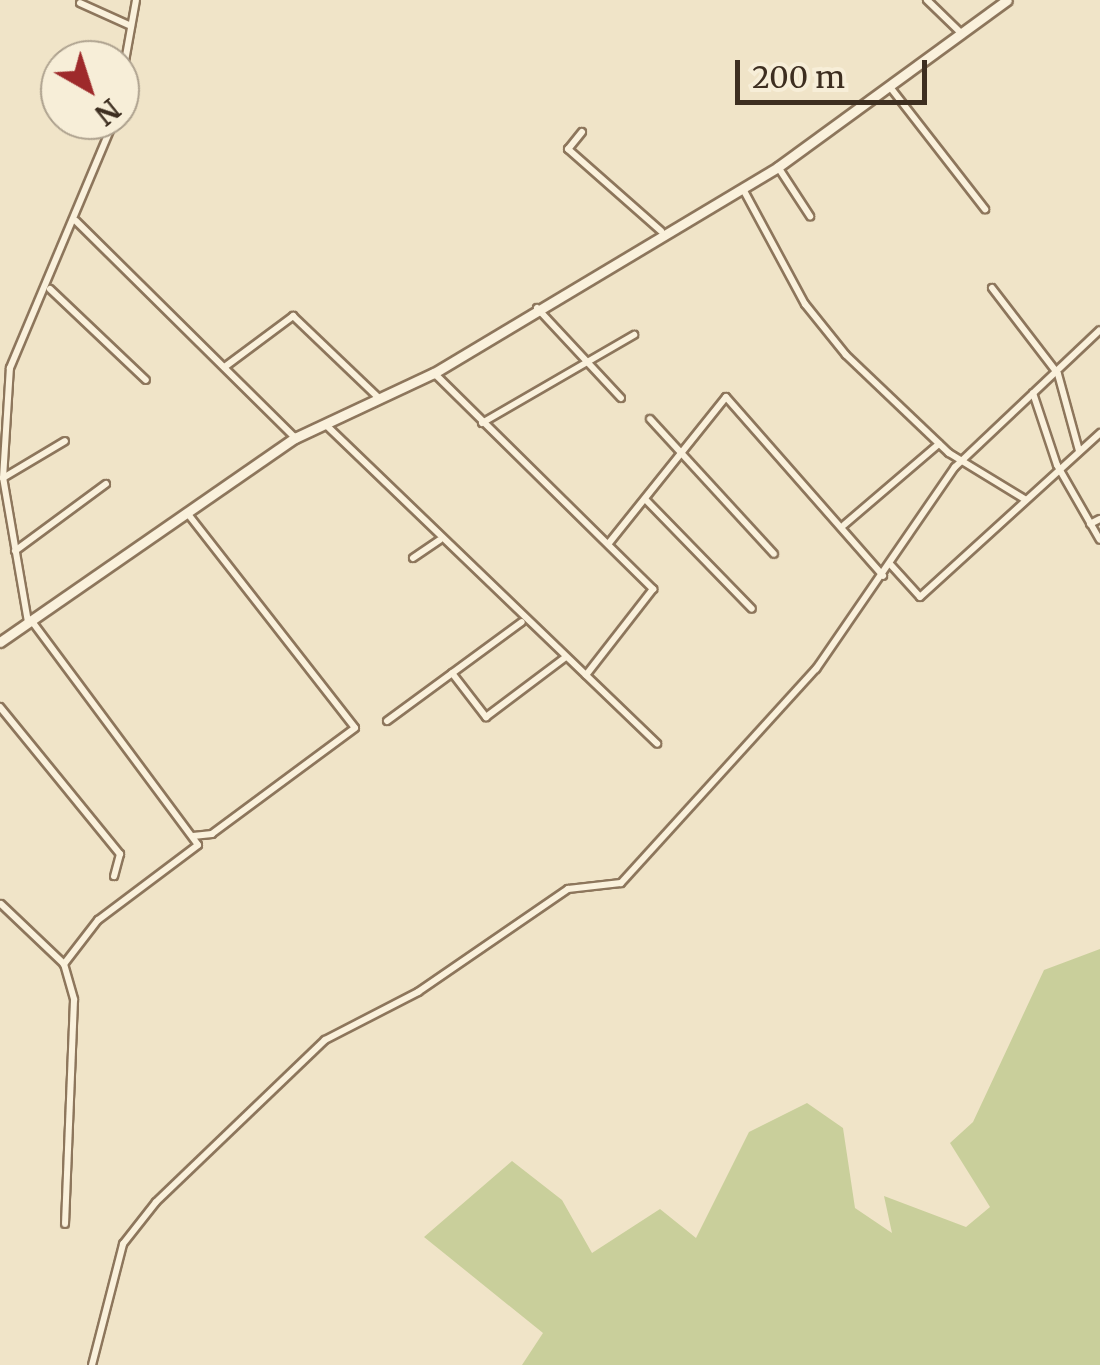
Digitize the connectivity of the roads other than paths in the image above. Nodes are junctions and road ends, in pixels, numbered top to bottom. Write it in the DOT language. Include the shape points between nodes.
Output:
graph roads {
  1 [pos="136,0"];
  2 [pos="927,0"];
  3 [pos="1006,0"];
  4 [pos="80,3"];
  5 [pos="131,26"];
  6 [pos="962,34"];
  7 [pos="129,40"];
  8 [pos="890,87"];
  9 [pos="582,132"];
  10 [pos="107,140"];
  11 [pos="778,167"];
  12 [pos="743,188"];
  13 [pos="985,210"];
  14 [pos="810,216"];
  15 [pos="76,222"];
  16 [pos="661,231"];
  17 [pos="50,288"];
  18 [pos="992,288"];
  19 [pos="536,307"];
  20 [pos="1100,330"];
  21 [pos="634,335"];
  22 [pos="586,363"];
  23 [pos="226,366"];
  24 [pos="434,374"];
  25 [pos="1058,374"];
  26 [pos="146,380"];
  27 [pos="1033,393"];
  28 [pos="621,398"];
  29 [pos="382,400"];
  30 [pos="650,420"];
  31 [pos="482,423"];
  32 [pos="325,424"];
  33 [pos="1100,433"];
  34 [pos="295,438"];
  35 [pos="65,440"];
  36 [pos="938,444"];
  37 [pos="1080,452"];
  38 [pos="680,454"];
  39 [pos="968,457"];
  40 [pos="1060,470"];
  41 [pos="3,478"];
  42 [pos="106,484"];
  43 [pos="644,499"];
  44 [pos="1026,500"];
  45 [pos="188,514"];
  46 [pos="1100,519"];
  47 [pos="1090,524"];
  48 [pos="844,525"];
  49 [pos="440,540"];
  50 [pos="1100,540"];
  51 [pos="609,543"];
  52 [pos="14,552"];
  53 [pos="774,554"];
  54 [pos="413,558"];
  55 [pos="891,565"];
  56 [pos="883,576"];
  57 [pos="752,609"];
  58 [pos="29,621"];
  59 [pos="522,622"];
  60 [pos="0,642"];
  61 [pos="566,657"];
  62 [pos="452,673"];
  63 [pos="586,676"];
  64 [pos="0,707"];
  65 [pos="387,721"];
  66 [pos="656,744"];
  67 [pos="193,836"];
  68 [pos="114,876"];
  69 [pos="1,904"];
  70 [pos="64,964"];
  71 [pos="65,1224"];
  72 [pos="92,1365"];
  1 -- 5 [label="street"];
  2 -- 6 [label="street"];
  3 -- 6 [label="main road"];
  4 -- 5 [label="street"];
  5 -- 7 [label="street"];
  6 -- 8 [label="main road"];
  8 -- 11 [label="main road"];
  8 -- 13 [label="street"];
  9 -- 16 [label="street" via="568,148"];
  10 -- 15 [label="street"];
  11 -- 12 [label="main road"];
  11 -- 14 [label="street"];
  12 -- 16 [label="main road"];
  12 -- 36 [label="street" via="805,304"];
  15 -- 17 [label="street"];
  15 -- 23 [label="street"];
  16 -- 19 [label="main road"];
  17 -- 26 [label="street"];
  17 -- 41 [label="street" via="10,368"];
  18 -- 25 [label="street"];
  19 -- 22 [label="street"];
  19 -- 24 [label="main road"];
  20 -- 25 [label="street"];
  21 -- 22 [label="street"];
  22 -- 28 [label="street"];
  22 -- 31 [label="street"];
  23 -- 29 [label="street" via="293,316"];
  23 -- 34 [label="street"];
  24 -- 29 [label="main road"];
  24 -- 31 [label="street"];
  25 -- 27 [label="street"];
  25 -- 37 [label="street"];
  27 -- 39 [label="street"];
  27 -- 40 [label="street"];
  29 -- 32 [label="main road"];
  30 -- 38 [label="street"];
  31 -- 51 [label="street"];
  32 -- 34 [label="main road"];
  32 -- 49 [label="street"];
  33 -- 37 [label="street"];
  34 -- 45 [label="main road"];
  35 -- 41 [label="street"];
  36 -- 39 [label="street"];
  36 -- 48 [label="street"];
  37 -- 40 [label="street"];
  38 -- 43 [label="street"];
  38 -- 48 [label="street" via="726,396"];
  38 -- 53 [label="street"];
  39 -- 44 [label="street"];
  39 -- 55 [label="street"];
  40 -- 44 [label="street"];
  40 -- 47 [label="street"];
  41 -- 52 [label="street"];
  42 -- 52 [label="street"];
  43 -- 51 [label="street"];
  43 -- 57 [label="street"];
  44 -- 55 [label="street" via="920,597"];
  45 -- 58 [label="main road"];
  45 -- 67 [label="street" via="355,728 212,834"];
  46 -- 47 [label="street"];
  47 -- 50 [label="street"];
  48 -- 56 [label="street"];
  49 -- 54 [label="street"];
  49 -- 59 [label="street"];
  51 -- 63 [label="street" via="654,594"];
  52 -- 58 [label="street"];
  55 -- 56 [label="street"];
  56 -- 72 [label="street" via="816,669 621,884 568,890 418,992 325,1040 258,1098 124,1244"];
  58 -- 60 [label="main road"];
  58 -- 67 [label="street"];
  59 -- 61 [label="street"];
  59 -- 62 [label="street"];
  61 -- 62 [label="street" via="486,717"];
  61 -- 63 [label="street"];
  62 -- 65 [label="street"];
  63 -- 66 [label="street"];
  64 -- 68 [label="street" via="120,854"];
  67 -- 70 [label="street" via="198,845 98,920"];
  69 -- 70 [label="street"];
  70 -- 71 [label="street" via="76,1063"];
}
